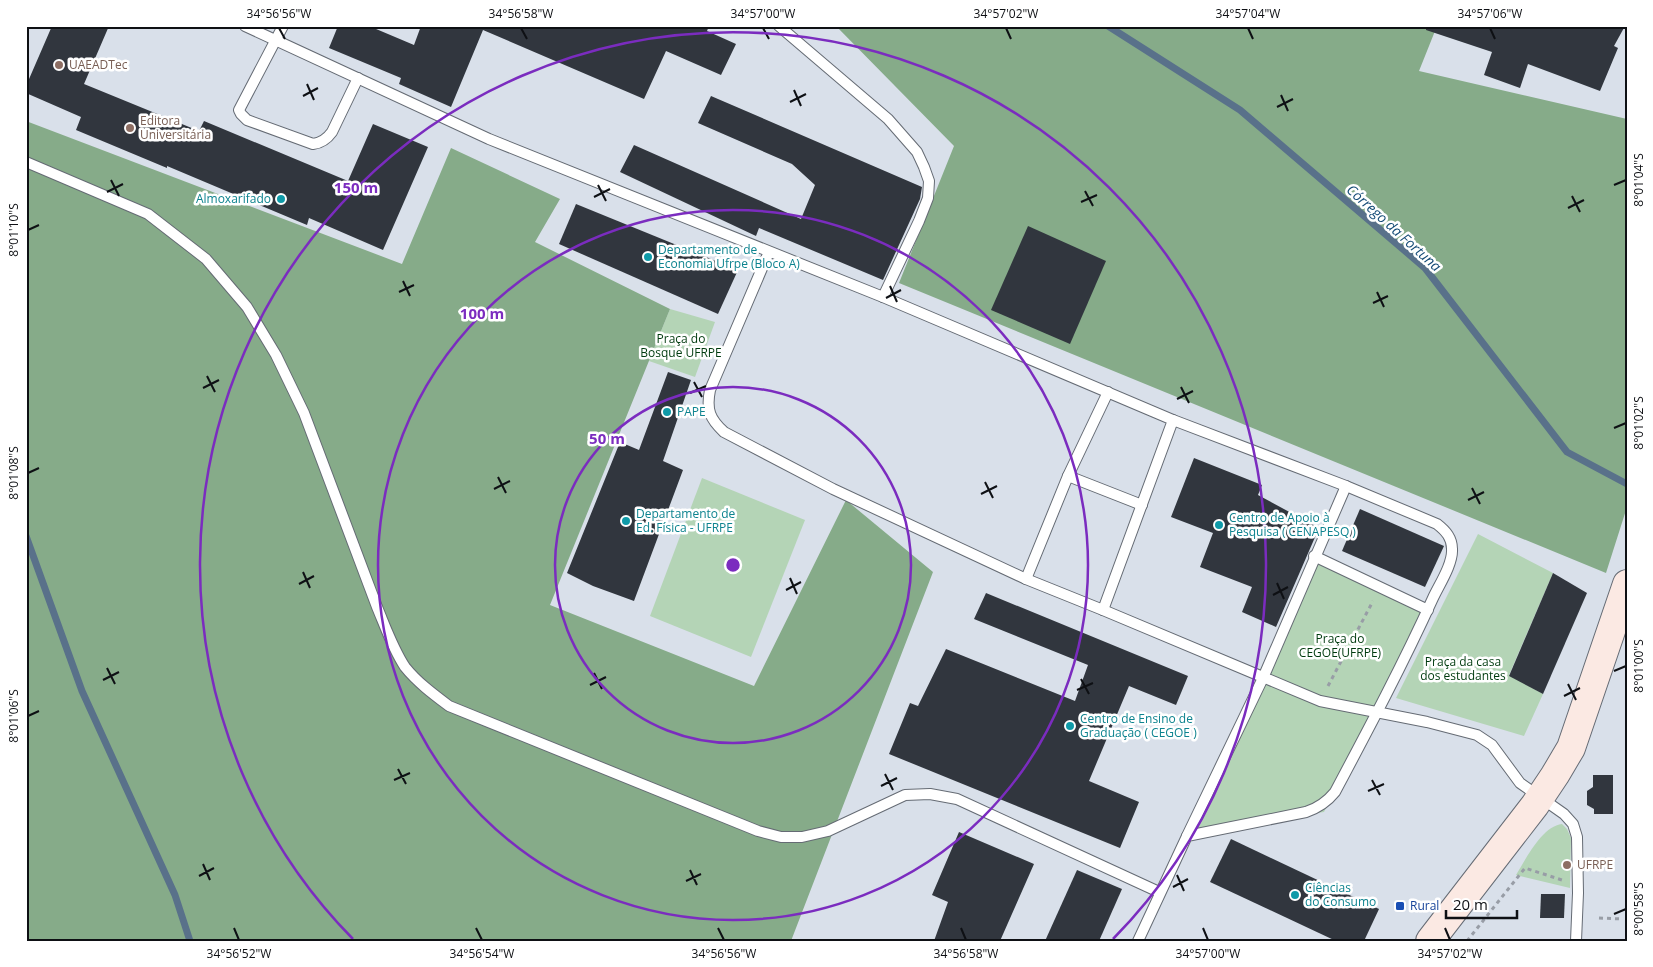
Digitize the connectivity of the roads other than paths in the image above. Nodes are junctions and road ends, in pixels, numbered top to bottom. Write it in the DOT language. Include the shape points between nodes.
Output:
graph roads {
  1 [pos="245,26"];
  2 [pos="283,26"];
  3 [pos="779,26"];
  4 [pos="276,40"];
  5 [pos="358,78"];
  6 [pos="26,162"];
  7 [pos="769,252"];
  8 [pos="883,297"];
  9 [pos="1108,392"];
  10 [pos="1173,420"];
  11 [pos="1068,476"];
  12 [pos="1346,486"];
  13 [pos="1142,505"];
  14 [pos="1314,556"];
  15 [pos="1026,579"];
  16 [pos="1627,584"];
  17 [pos="1103,610"];
  18 [pos="1428,610"];
  19 [pos="1263,678"];
  20 [pos="1378,712"];
  21 [pos="1541,796"];
  22 [pos="1187,836"];
  23 [pos="1159,892"];
  24 [pos="1138,941"];
  25 [pos="1430,941"];
  26 [pos="1576,941"];
  1 -- 4 [label="lane"];
  2 -- 4 [label="lane"];
  3 -- 8 [label="lane" via="888,119 917,152 924,167 929,181 928,198"];
  4 -- 5 [label="lane"];
  4 -- 5 [label="lane" via="239,110 246,120 318,143 329,137"];
  5 -- 7 [label="lane" via="489,139"];
  6 -- 23 [label="lane" via="148,214 206,259 247,307 276,355 304,413 390,638 405,666 425,688 449,706 758,832 788,837 828,831 905,795 930,794 957,799"];
  7 -- 8 [label="lane"];
  7 -- 15 [label="lane" via="710,390 708,401 715,423 724,432 833,489"];
  8 -- 9 [label="lane"];
  9 -- 10 [label="lane"];
  9 -- 11 [label="lane"];
  10 -- 12 [label="lane"];
  10 -- 13 [label="lane"];
  11 -- 13 [label="lane"];
  11 -- 15 [label="lane"];
  12 -- 14 [label="lane"];
  12 -- 18 [label="lane" via="1437,524 1450,538 1451,559"];
  13 -- 17 [label="lane"];
  14 -- 18 [label="lane"];
  14 -- 19 [label="lane"];
  15 -- 17 [label="lane"];
  16 -- 21 [label="main road" via="1571,748"];
  17 -- 19 [label="lane"];
  18 -- 20 [label="lane"];
  19 -- 20 [label="lane" via="1320,701"];
  19 -- 22 [label="lane"];
  20 -- 21 [label="lane" via="1477,736 1492,745 1520,782"];
  20 -- 22 [label="lane" via="1335,792 1321,806 1306,812"];
  21 -- 25 [label="main road"];
  21 -- 26 [label="lane" via="1573,824 1577,837"];
  22 -- 23 [label="lane"];
  23 -- 24 [label="lane"];
}
